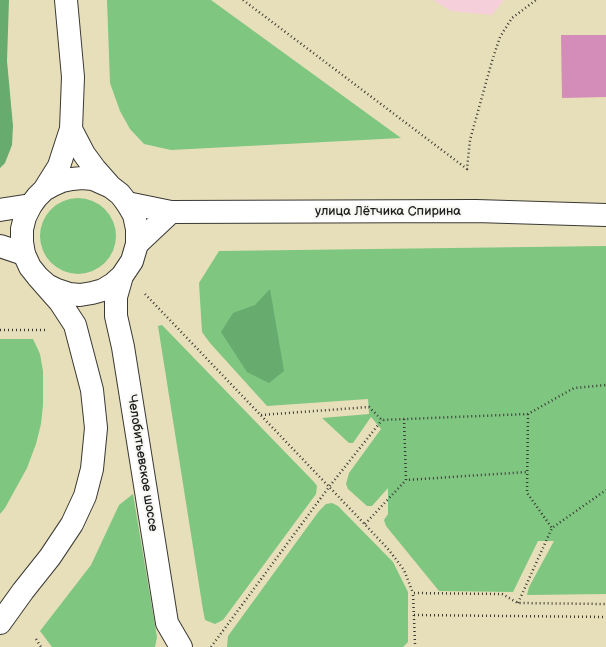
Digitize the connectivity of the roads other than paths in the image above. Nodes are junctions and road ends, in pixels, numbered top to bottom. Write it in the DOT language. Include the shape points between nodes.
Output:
graph roads {
  1 [pos="66,0"];
  2 [pos="71,129"];
  3 [pos="111,187"];
  4 [pos="38,198"];
  5 [pos="127,202"];
  6 [pos="0,210"];
  7 [pos="171,212"];
  8 [pos="606,215"];
  9 [pos="137,244"];
  10 [pos="0,246"];
  11 [pos="24,254"];
  12 [pos="122,276"];
  13 [pos="38,277"];
  14 [pos="0,623"];
  15 [pos="181,647"];
  1 -- 2 [label="street, Челобитьевское шоссе" via="73,77"];
  2 -- 3 [label="street, Челобитьевское шоссе" via="84,154"];
  2 -- 4 [label="street, Челобитьевское шоссе" via="59,166"];
  3 -- 4 [label="street, Челобитьевское шоссе" via="92,179 72,178 58,183"];
  3 -- 5 [label="street, Челобитьевское шоссе"];
  4 -- 6 [label="street, Челобитьевское шоссе"];
  4 -- 11 [label="street, Челобитьевское шоссе" via="25,217 22,229"];
  5 -- 7 [label="street, улица Лётчика Спирина"];
  5 -- 9 [label="street, Челобитьевское шоссе" via="134,215"];
  7 -- 8 [label="street, улица Лётчика Спирина" via="476,211"];
  7 -- 9 [label="street"];
  9 -- 12 [label="street, Челобитьевское шоссе" via="132,262"];
  10 -- 11 [label="street"];
  11 -- 13 [label="street, Челобитьевское шоссе"];
  12 -- 13 [label="street, Челобитьевское шоссе" via="103,290 80,294 58,290"];
  12 -- 15 [label="street, Челобитьевское шоссе" via="116,297 116,316 168,623"];
  13 -- 14 [label="street, Челобитьевское шоссе" via="60,302 75,325 92,390 96,428 92,469 85,496 72,524"];
}
